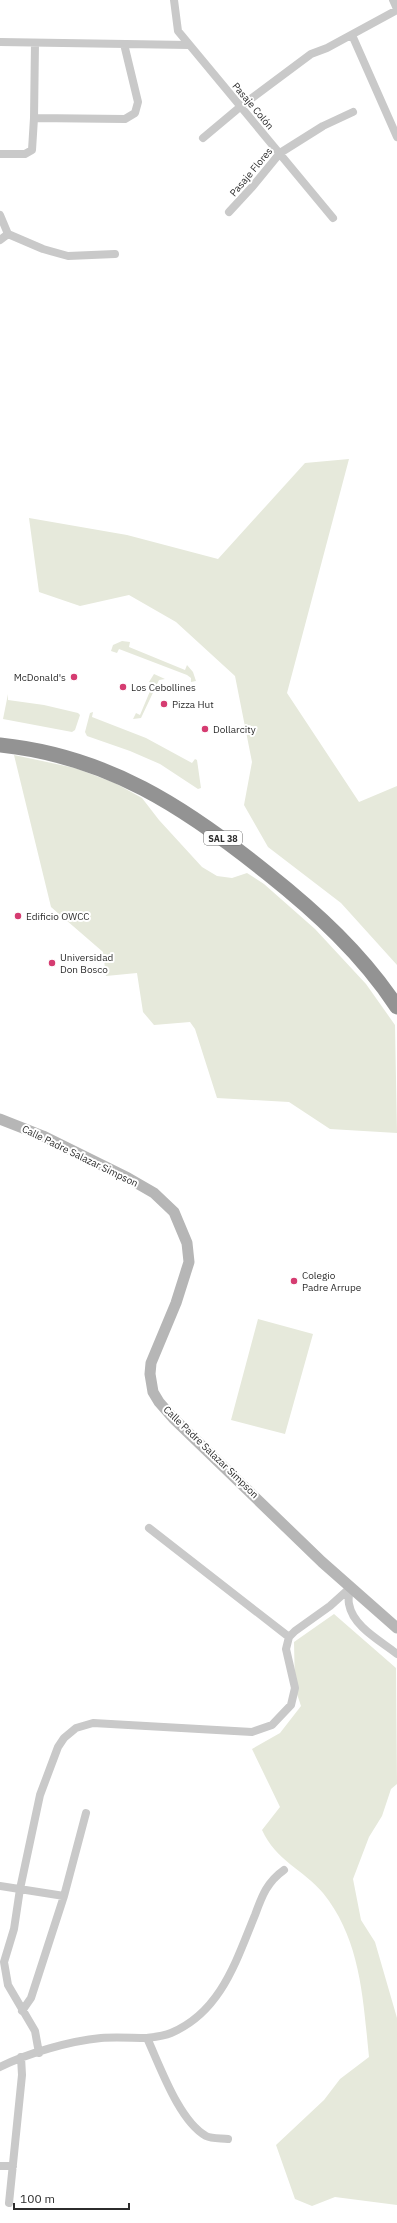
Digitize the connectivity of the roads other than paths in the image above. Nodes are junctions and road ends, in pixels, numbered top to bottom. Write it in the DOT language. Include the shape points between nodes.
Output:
graph roads {
  1 [pos="174,0"];
  2 [pos="393,0"];
  3 [pos="397,9"];
  4 [pos="352,35"];
  5 [pos="0,42"];
  6 [pos="35,43"];
  7 [pos="124,44"];
  8 [pos="189,45"];
  9 [pos="240,107"];
  10 [pos="353,112"];
  11 [pos="34,118"];
  12 [pos="397,137"];
  13 [pos="203,138"];
  14 [pos="280,153"];
  15 [pos="0,154"];
  16 [pos="229,212"];
  17 [pos="0,215"];
  18 [pos="332,218"];
  19 [pos="8,234"];
  20 [pos="0,240"];
  21 [pos="115,254"];
  22 [pos="0,736"];
  23 [pos="0,745"];
  24 [pos="397,990"];
  25 [pos="397,1007"];
  26 [pos="0,1119"];
  27 [pos="149,1528"];
  28 [pos="350,1588"];
  29 [pos="397,1628"];
  30 [pos="289,1637"];
  31 [pos="397,1654"];
  32 [pos="86,1813"];
  33 [pos="284,1870"];
  34 [pos="0,1886"];
  35 [pos="20,1889"];
  36 [pos="64,1896"];
  37 [pos="22,2011"];
  38 [pos="147,2038"];
  39 [pos="39,2053"];
  40 [pos="21,2057"];
  41 [pos="0,2067"];
  42 [pos="228,2139"];
  43 [pos="0,2166"];
  44 [pos="13,2166"];
  45 [pos="9,2203"];
  1 -- 8 [label="street, Pasaje Colón" via="178,31"];
  2 -- 3 [label="street"];
  3 -- 4 [label="street"];
  4 -- 9 [label="street" via="311,54"];
  4 -- 12 [label="street"];
  5 -- 6 [label="street"];
  6 -- 7 [label="street"];
  6 -- 11 [label="street"];
  7 -- 8 [label="street"];
  7 -- 11 [label="street" via="138,102 135,113 125,119"];
  8 -- 9 [label="street, Pasaje Colón"];
  9 -- 13 [label="street"];
  9 -- 14 [label="street, Pasaje Colón"];
  10 -- 14 [label="street, Pasaje Flores" via="323,126"];
  11 -- 15 [label="street" via="32,150 25,154"];
  14 -- 16 [label="street, Pasaje Flores"];
  14 -- 18 [label="street, Pasaje Colón"];
  17 -- 19 [label="street"];
  19 -- 20 [label="street"];
  19 -- 21 [label="street" via="43,249 68,256"];
  22 -- 24 [label="highway, SAL 38" via="51,745 110,762 131,770 190,803 250,848 334,919 371,955"];
  23 -- 25 [label="highway, SAL 38" via="48,753 85,764 127,780 180,808 261,868 329,926 361,958"];
  26 -- 28 [label="main road, Calle Padre Salazar Simpson" via="43,1136 128,1178 154,1193 174,1212 187,1243 189,1262 151,1363 153,1392 173,1418"];
  27 -- 30 [label="street"];
  28 -- 29 [label="main road, Calle Padre Salazar Simpson"];
  28 -- 30 [label="street"];
  28 -- 31 [label="street" via="349,1603 356,1618 372,1636"];
  30 -- 35 [label="street" via="286,1649 294,1688 291,1706 272,1725 252,1732 93,1723 76,1728 64,1738 40,1795"];
  32 -- 36 [label="street"];
  33 -- 38 [label="street" via="273,1878 263,1894 228,1981 217,1997 190,2022 170,2034"];
  34 -- 35 [label="street"];
  35 -- 36 [label="street"];
  35 -- 37 [label="street" via="14,1929 4,1962 8,1985"];
  36 -- 37 [label="street" via="31,1998"];
  37 -- 39 [label="street" via="35,2031"];
  38 -- 39 [label="street" via="101,2038 70,2043"];
  38 -- 42 [label="street" via="177,2103 196,2127 207,2136"];
  39 -- 40 [label="street"];
  40 -- 41 [label="street"];
  40 -- 44 [label="street" via="22,2075"];
  43 -- 44 [label="street"];
  44 -- 45 [label="street"];
}
